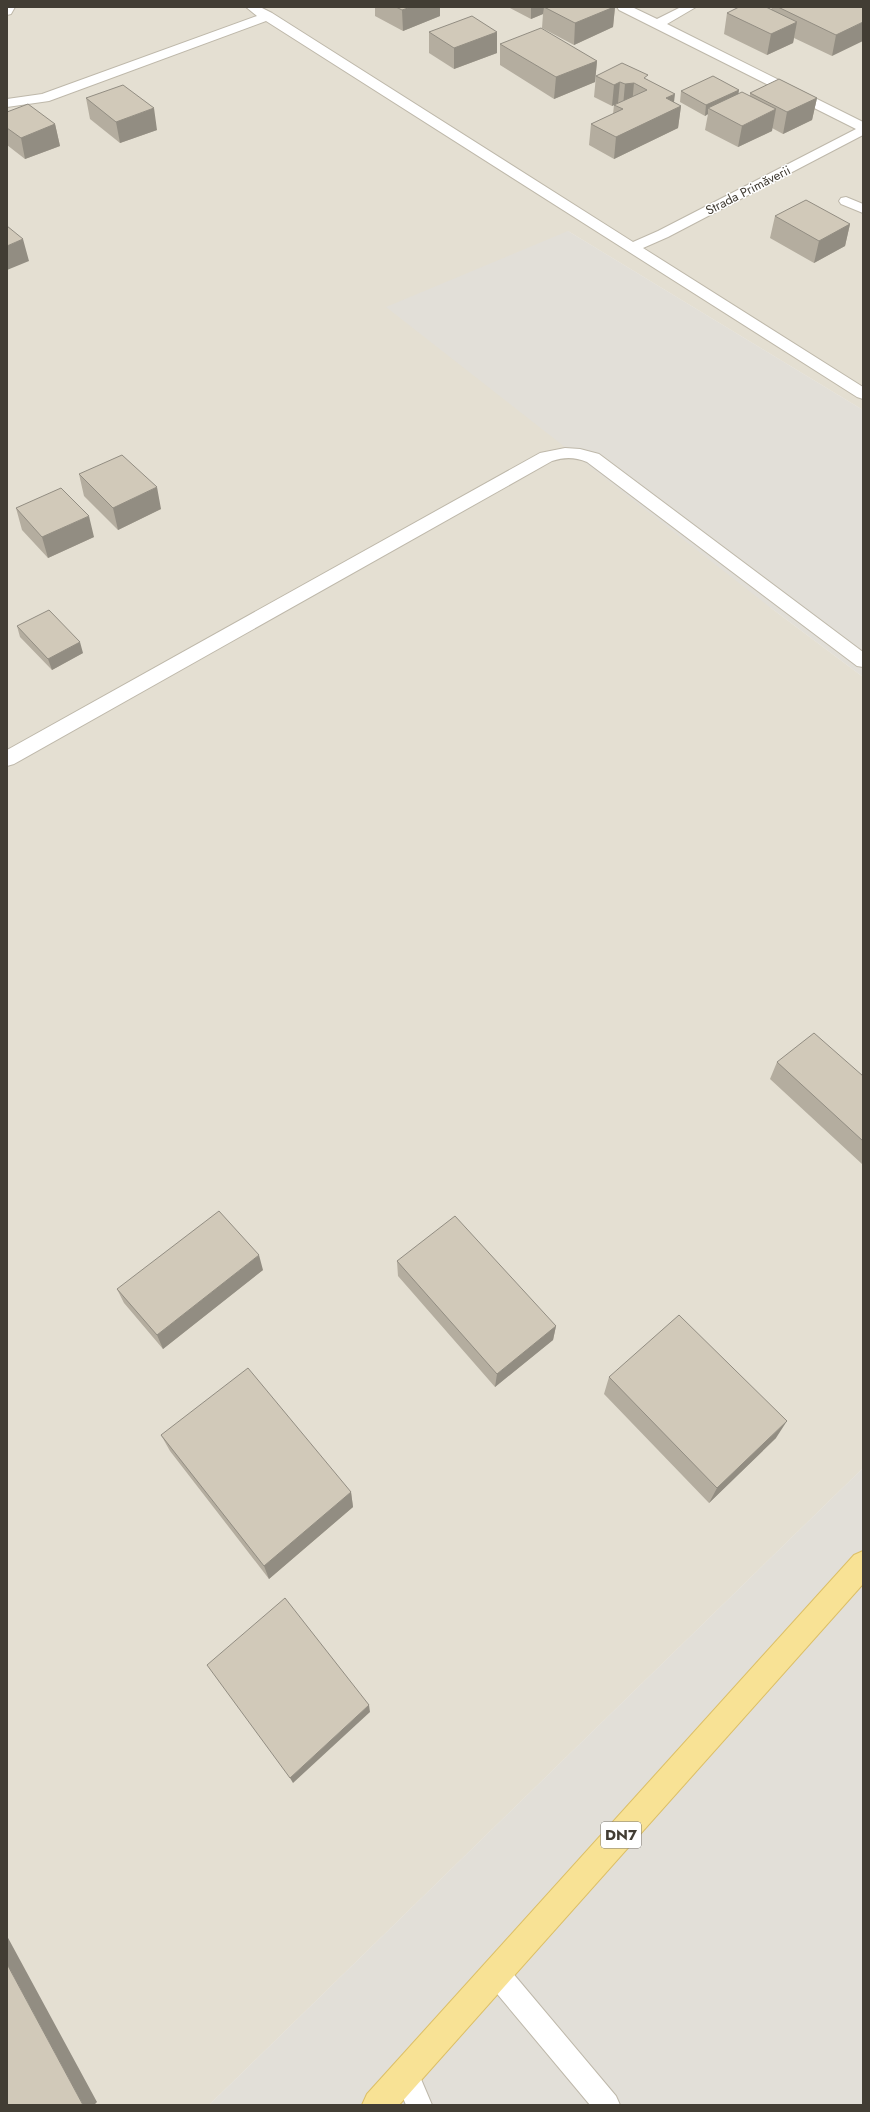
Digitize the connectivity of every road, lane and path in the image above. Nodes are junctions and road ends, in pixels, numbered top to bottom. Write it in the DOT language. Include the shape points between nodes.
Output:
graph roads {
  1 [pos="9,7"];
  2 [pos="252,7"];
  3 [pos="623,7"];
  4 [pos="690,7"];
  5 [pos="7,11"];
  6 [pos="268,16"];
  7 [pos="657,24"];
  8 [pos="7,103"];
  9 [pos="863,127"];
  10 [pos="863,130"];
  11 [pos="846,201"];
  12 [pos="863,209"];
  13 [pos="631,248"];
  14 [pos="863,394"];
  15 [pos="863,661"];
  16 [pos="7,759"];
  17 [pos="863,1564"];
  18 [pos="497,1974"];
  19 [pos="406,2074"];
  20 [pos="378,2105"];
  21 [pos="419,2105"];
  22 [pos="607,2105"];
  1 -- 5 [label="street"];
  2 -- 6 [label="street"];
  3 -- 7 [label="street"];
  4 -- 7 [label="street"];
  6 -- 8 [label="street" via="44,98"];
  6 -- 13 [label="street"];
  7 -- 9 [label="street"];
  10 -- 13 [label="street, Strada Primăverii" via="663,234"];
  11 -- 12 [label="street"];
  13 -- 14 [label="street"];
  15 -- 16 [label="street" via="593,458 565,452 546,457"];
  17 -- 18 [label="main road, DN7"];
  18 -- 19 [label="main road, DN7"];
  18 -- 22 [label="lane"];
  19 -- 20 [label="main road, DN7"];
  19 -- 21 [label="lane"];
}
